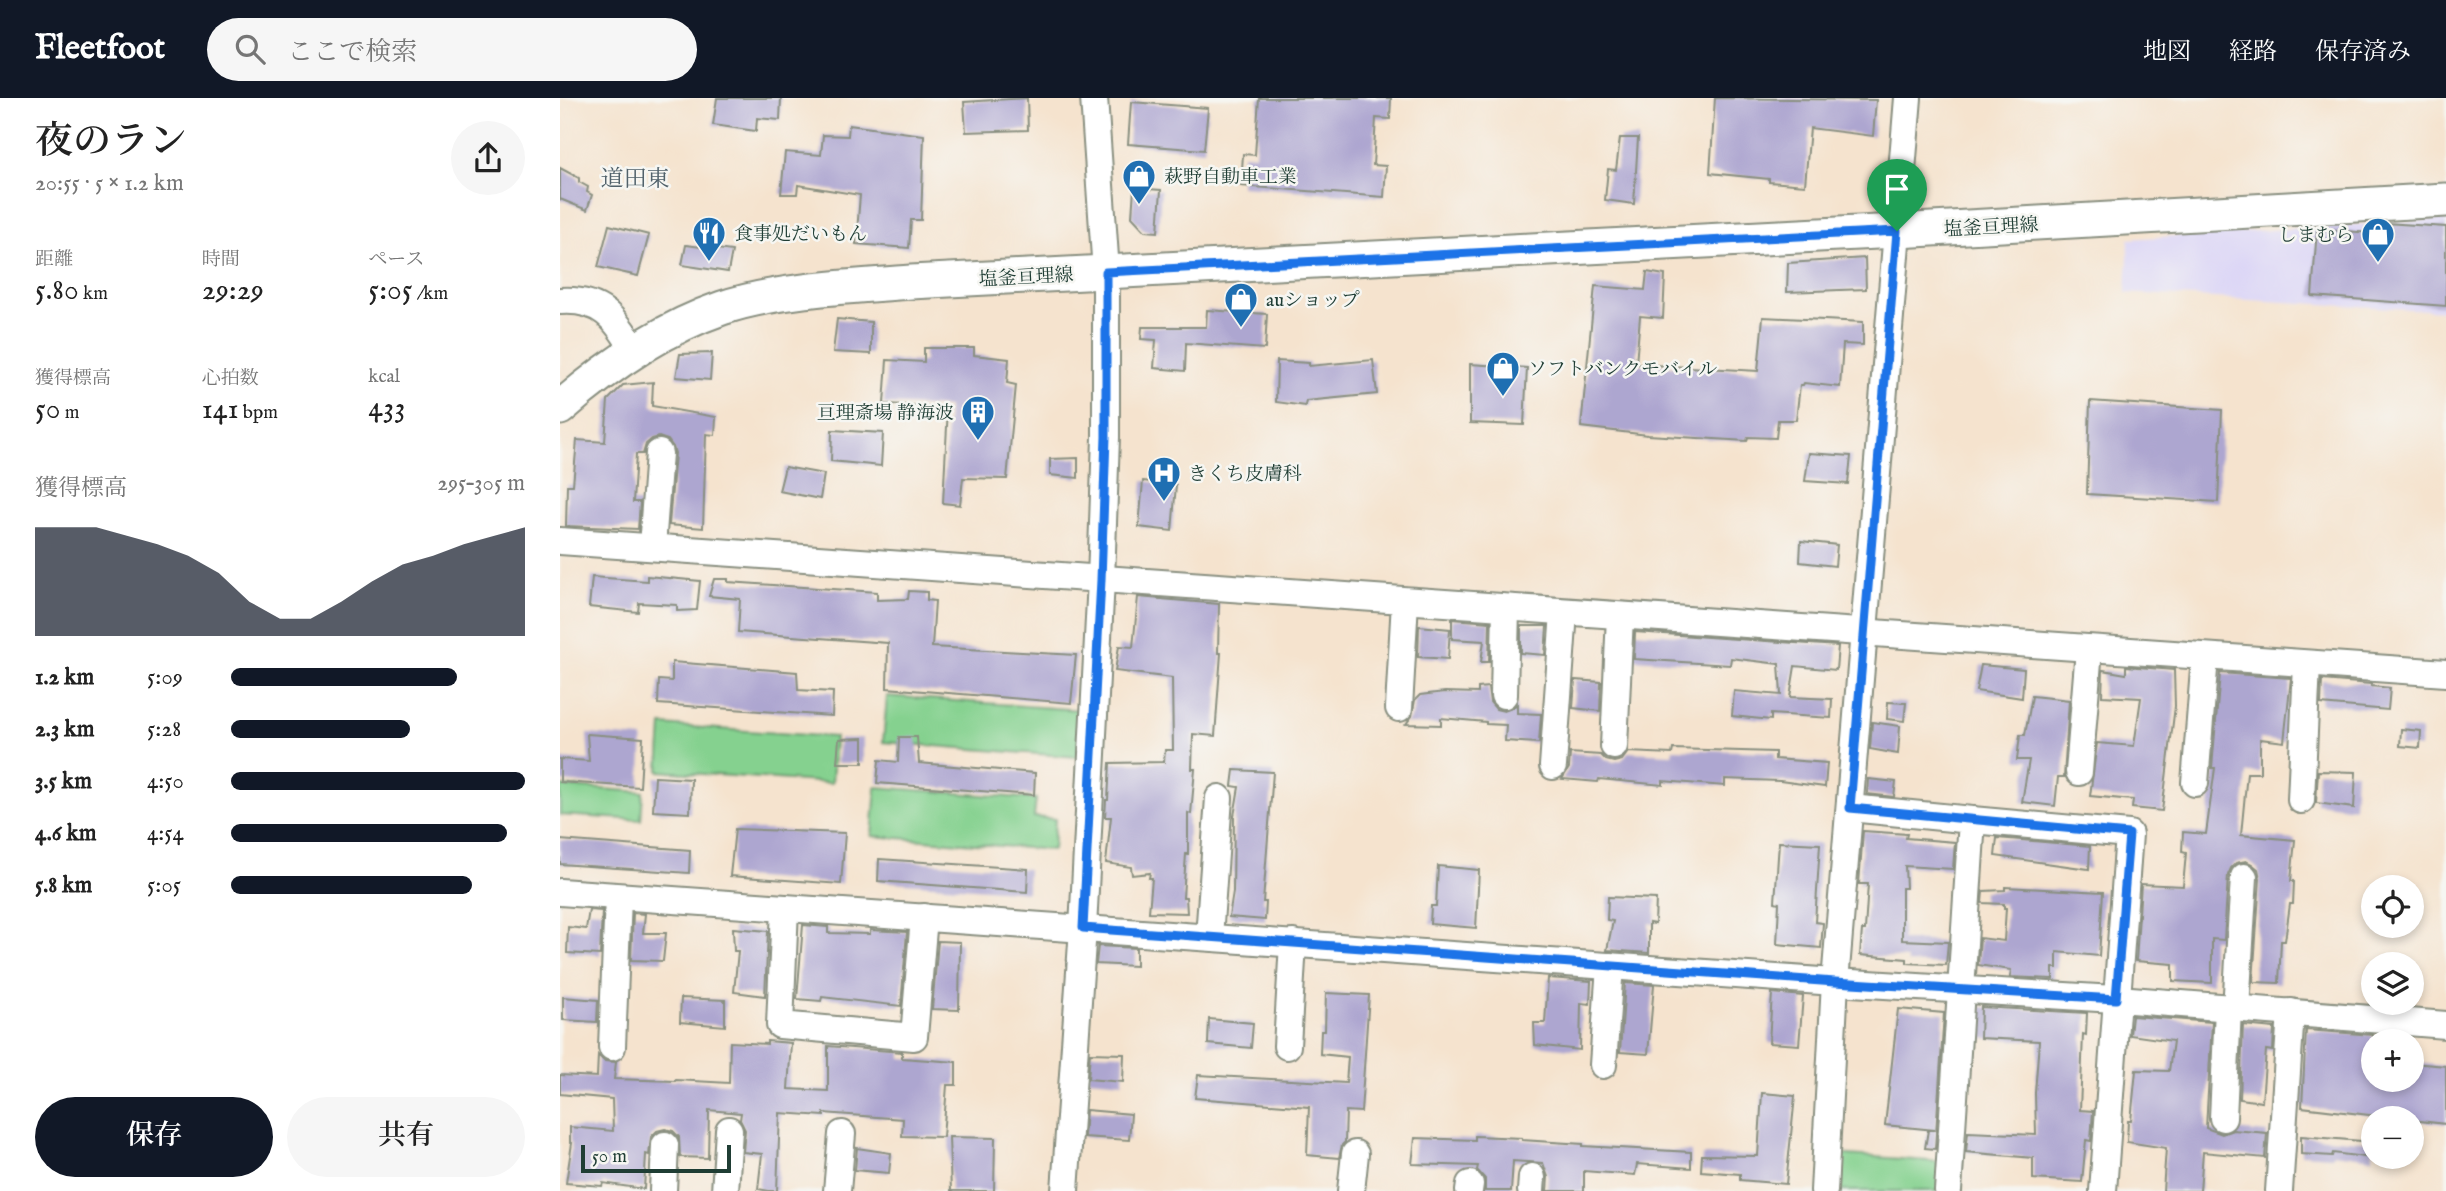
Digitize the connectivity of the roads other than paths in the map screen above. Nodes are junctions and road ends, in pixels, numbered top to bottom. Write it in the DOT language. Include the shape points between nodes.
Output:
graph roads {
  1 [pos="1094,98"];
  2 [pos="1908,98"];
  3 [pos="2446,200"];
  4 [pos="1897,231"];
  5 [pos="1106,272"];
  6 [pos="560,301"];
  7 [pos="634,350"];
  8 [pos="560,408"];
  9 [pos="659,453"];
  10 [pos="560,541"];
  11 [pos="652,547"];
  12 [pos="1101,580"];
  13 [pos="1405,601"];
  14 [pos="1506,608"];
  15 [pos="1564,612"];
  16 [pos="1620,616"];
  17 [pos="1864,634"];
  18 [pos="2089,649"];
  19 [pos="2204,657"];
  20 [pos="2307,664"];
  21 [pos="2446,673"];
  22 [pos="1504,695"];
  23 [pos="1399,708"];
  24 [pos="1614,746"];
  25 [pos="1553,766"];
  26 [pos="2080,772"];
  27 [pos="2195,783"];
  28 [pos="1219,799"];
  29 [pos="2301,800"];
  30 [pos="1850,808"];
  31 [pos="1972,820"];
  32 [pos="2244,877"];
  33 [pos="560,892"];
  34 [pos="618,897"];
  35 [pos="785,908"];
  36 [pos="924,918"];
  37 [pos="1083,928"];
  38 [pos="1209,937"];
  39 [pos="1293,943"];
  40 [pos="1610,966"];
  41 [pos="1835,982"];
  42 [pos="1959,989"];
  43 [pos="2116,999"];
  44 [pos="2232,1009"];
  45 [pos="2291,1012"];
  46 [pos="2446,1025"];
  47 [pos="612,1046"];
  48 [pos="1287,1046"];
  49 [pos="1603,1065"];
  50 [pos="2223,1118"];
  51 [pos="729,1130"];
  52 [pos="842,1133"];
  53 [pos="665,1145"];
  54 [pos="1355,1154"];
  55 [pos="663,1191"];
  56 [pos="725,1191"];
  57 [pos="837,1191"];
  58 [pos="1065,1191"];
  59 [pos="1351,1191"];
  60 [pos="1824,1191"];
  61 [pos="1948,1191"];
  62 [pos="2103,1191"];
  63 [pos="2279,1191"];
  1 -- 5 [label="street"];
  2 -- 4 [label="street"];
  3 -- 4 [label="main road, 塩釜亘理線"];
  4 -- 5 [label="main road, 塩釜亘理線"];
  4 -- 17 [label="street"];
  5 -- 7 [label="main road, 塩釜亘理線" via="911,282 769,297 724,307"];
  5 -- 12 [label="street"];
  6 -- 7 [label="street" via="595,304 617,322"];
  7 -- 8 [label="main road, 塩釜亘理線"];
  9 -- 11 [label="street"];
  10 -- 11 [label="street"];
  11 -- 12 [label="street"];
  12 -- 13 [label="street"];
  12 -- 37 [label="street"];
  13 -- 14 [label="street"];
  13 -- 23 [label="street"];
  14 -- 15 [label="street"];
  14 -- 22 [label="street"];
  15 -- 16 [label="street"];
  15 -- 25 [label="street"];
  16 -- 17 [label="street"];
  16 -- 24 [label="street"];
  17 -- 18 [label="street"];
  17 -- 30 [label="street"];
  18 -- 19 [label="street"];
  18 -- 26 [label="street"];
  19 -- 20 [label="street"];
  19 -- 27 [label="street"];
  20 -- 21 [label="street"];
  20 -- 29 [label="street"];
  28 -- 38 [label="street"];
  30 -- 31 [label="street"];
  30 -- 41 [label="street"];
  31 -- 42 [label="street"];
  31 -- 43 [label="street" via="2129,834"];
  32 -- 44 [label="street"];
  33 -- 34 [label="street"];
  34 -- 35 [label="street"];
  34 -- 47 [label="street"];
  35 -- 36 [label="street"];
  35 -- 36 [label="street" via="780,1025 914,1037"];
  36 -- 37 [label="street"];
  37 -- 38 [label="street"];
  37 -- 58 [label="street"];
  38 -- 39 [label="street"];
  39 -- 40 [label="street"];
  39 -- 48 [label="street"];
  40 -- 41 [label="street"];
  40 -- 49 [label="street"];
  41 -- 42 [label="street"];
  41 -- 60 [label="street"];
  42 -- 43 [label="street"];
  42 -- 61 [label="street"];
  43 -- 44 [label="street"];
  43 -- 62 [label="street"];
  44 -- 45 [label="street"];
  44 -- 50 [label="street"];
  45 -- 46 [label="street"];
  45 -- 63 [label="street"];
  51 -- 56 [label="street"];
  52 -- 57 [label="street"];
  53 -- 55 [label="street"];
  54 -- 59 [label="street"];
}
